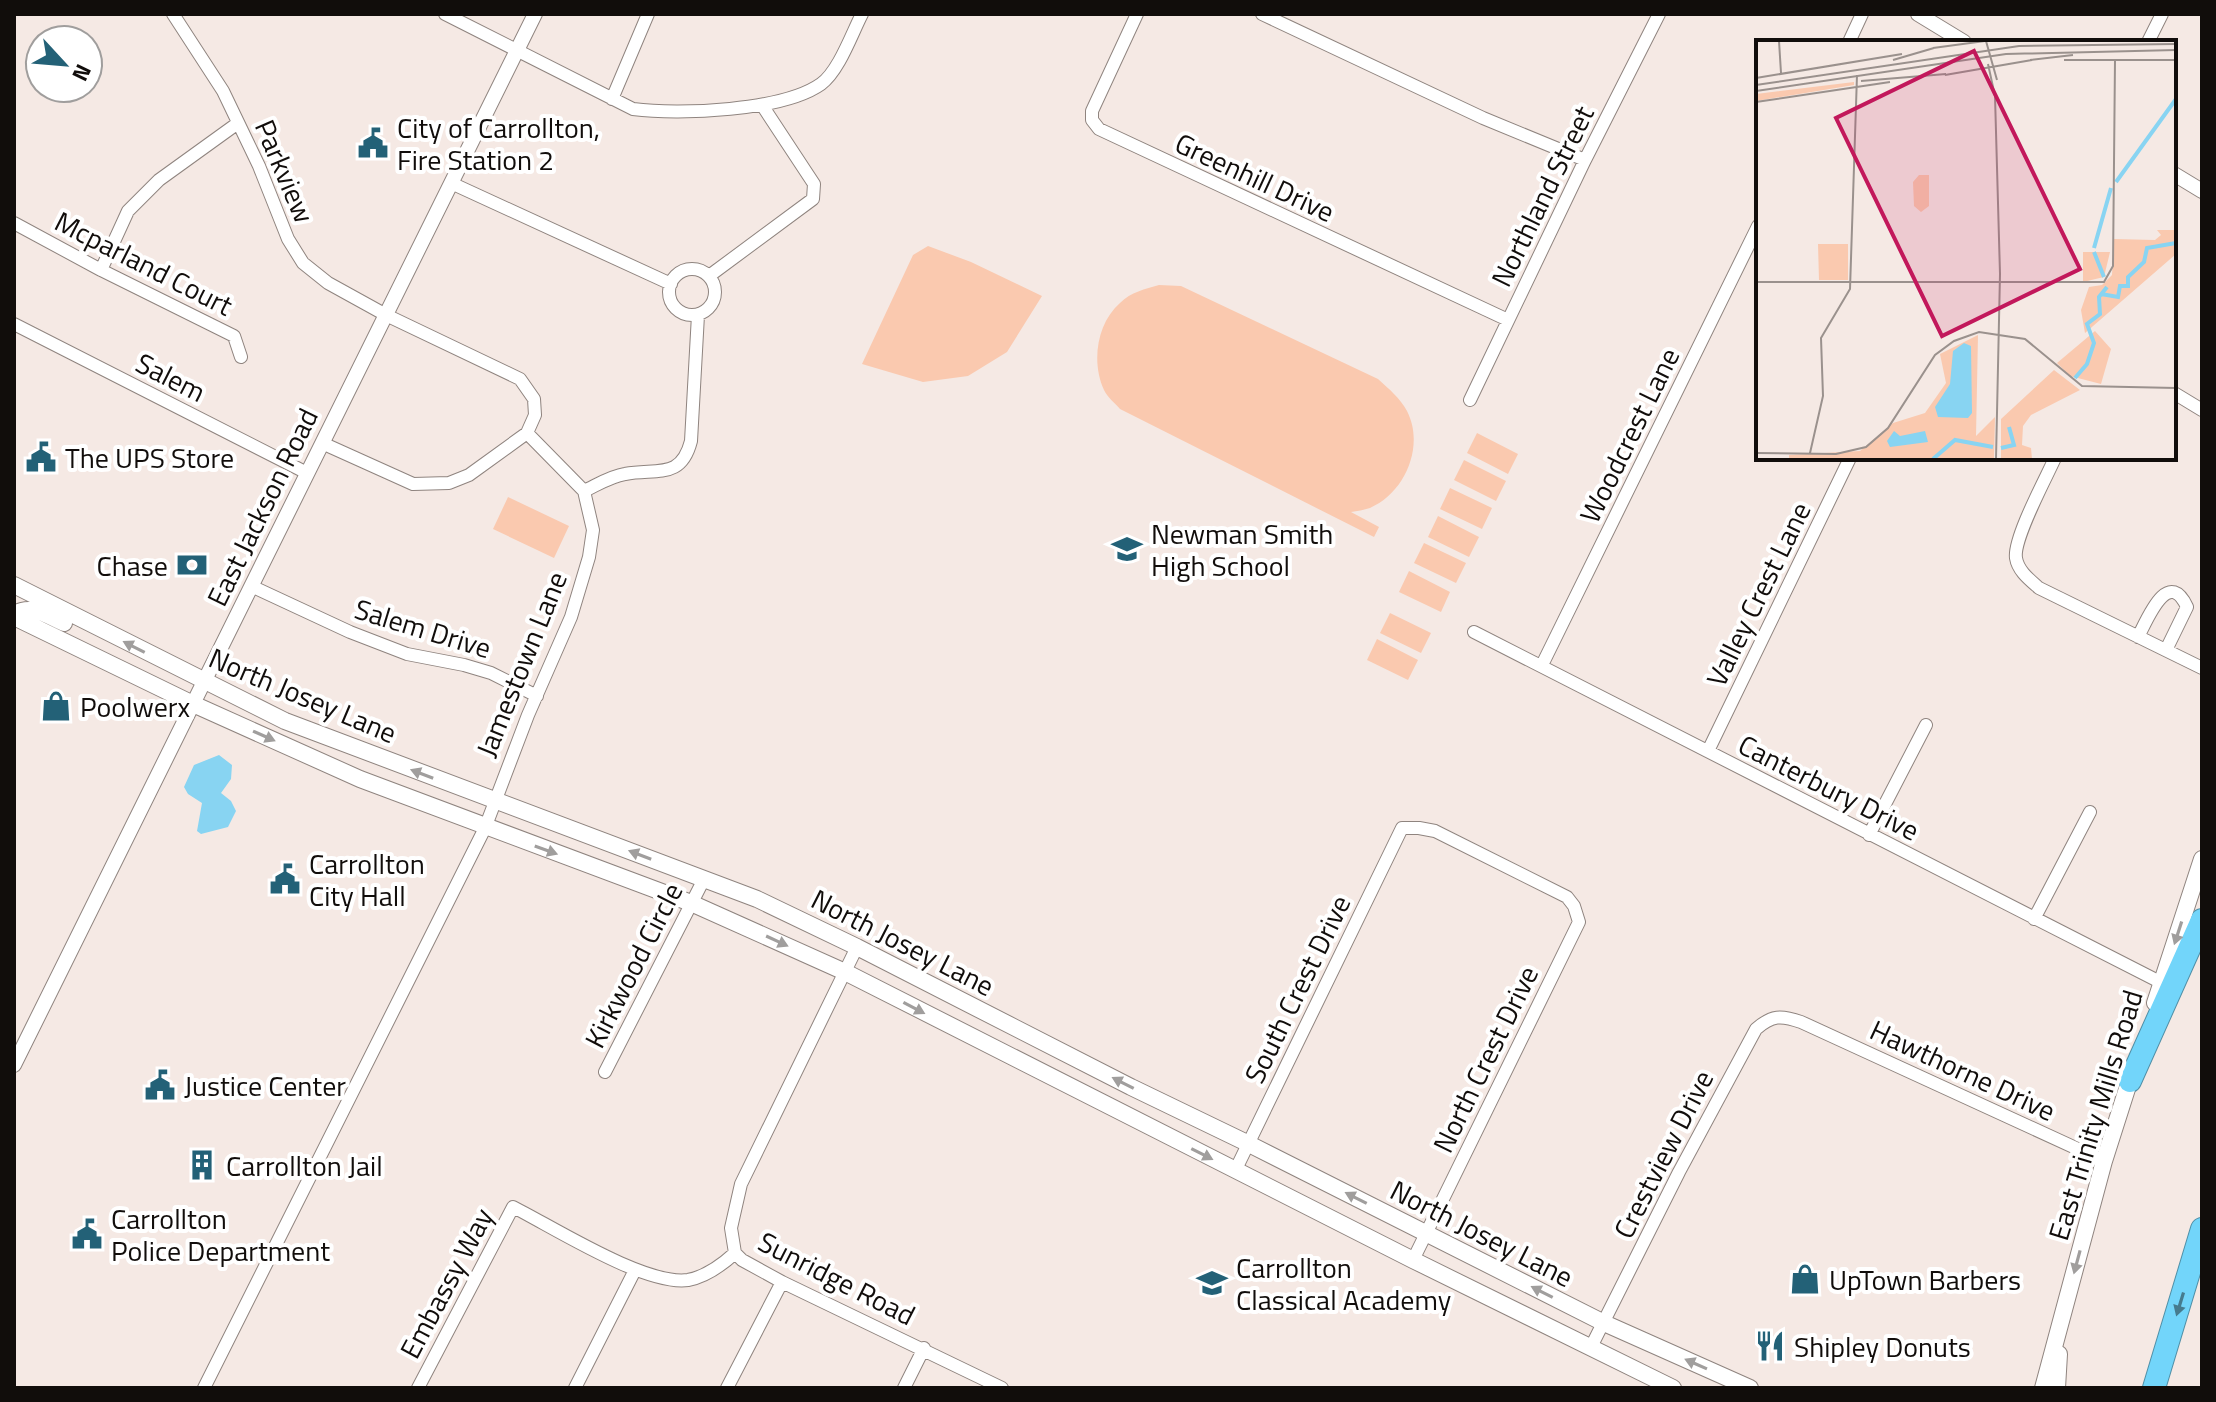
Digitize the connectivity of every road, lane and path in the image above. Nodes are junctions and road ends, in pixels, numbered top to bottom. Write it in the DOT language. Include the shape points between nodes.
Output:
graph roads {
  1 [pos="173,14"];
  2 [pos="445,14"];
  3 [pos="535,14"];
  4 [pos="648,14"];
  5 [pos="862,14"];
  6 [pos="1137,14"];
  7 [pos="1262,14"];
  8 [pos="1659,14"];
  9 [pos="1862,14"];
  10 [pos="1918,14"];
  11 [pos="2162,14"];
  12 [pos="1850,40"];
  13 [pos="1961,40"];
  14 [pos="2149,40"];
  15 [pos="516,52"];
  16 [pos="612,99"];
  17 [pos="762,105"];
  18 [pos="238,123"];
  19 [pos="1585,160"];
  20 [pos="2176,175"];
  21 [pos="451,183"];
  22 [pos="2202,191"];
  23 [pos="14,223"];
  24 [pos="1756,230"];
  25 [pos="101,270"];
  26 [pos="709,276"];
  27 [pos="671,284"];
  28 [pos="386,315"];
  29 [pos="698,315"];
  30 [pos="1508,320"];
  31 [pos="14,324"];
  32 [pos="241,357"];
  33 [pos="2176,394"];
  34 [pos="1470,400"];
  35 [pos="2202,410"];
  36 [pos="527,433"];
  37 [pos="322,443"];
  38 [pos="1849,460"];
  39 [pos="2054,460"];
  40 [pos="307,473"];
  41 [pos="584,491"];
  42 [pos="251,586"];
  43 [pos="17,590"];
  44 [pos="14,616"];
  45 [pos="89,624"];
  46 [pos="1474,632"];
  47 [pos="2138,637"];
  48 [pos="2166,650"];
  49 [pos="1542,665"];
  50 [pos="2202,668"];
  51 [pos="204,682"];
  52 [pos="537,696"];
  53 [pos="193,704"];
  54 [pos="1926,725"];
  55 [pos="1708,751"];
  56 [pos="495,801"];
  57 [pos="2090,812"];
  58 [pos="485,828"];
  59 [pos="1869,835"];
  60 [pos="2202,859"];
  61 [pos="704,879"];
  62 [pos="691,903"];
  63 [pos="2034,919"];
  64 [pos="2202,920"];
  65 [pos="1579,922"];
  66 [pos="857,947"];
  67 [pos="845,972"];
  68 [pos="2162,983"];
  69 [pos="1801,1022"];
  70 [pos="14,1065"];
  71 [pos="605,1072"];
  72 [pos="2130,1081"];
  73 [pos="1247,1143"];
  74 [pos="2104,1161"];
  75 [pos="1235,1171"];
  76 [pos="2202,1229"];
  77 [pos="1426,1234"];
  78 [pos="735,1253"];
  79 [pos="1413,1260"];
  80 [pos="635,1270"];
  81 [pos="782,1282"];
  82 [pos="1604,1323"];
  83 [pos="2059,1328"];
  84 [pos="1591,1347"];
  85 [pos="924,1348"];
  86 [pos="204,1388"];
  87 [pos="418,1388"];
  88 [pos="575,1388"];
  89 [pos="727,1388"];
  90 [pos="904,1388"];
  91 [pos="1002,1388"];
  92 [pos="1673,1388"];
  93 [pos="1750,1388"];
  94 [pos="2043,1388"];
  95 [pos="2057,1388"];
  96 [pos="2154,1388"];
  1 -- 18 [label="street, Parkview"];
  2 -- 15 [label="street"];
  3 -- 15 [label="street, East Jackson Road"];
  4 -- 16 [label="street"];
  5 -- 17 [label="street" via="823,83"];
  6 -- 30 [label="street, Greenhill Drive" via="1092,111 1099,129"];
  7 -- 19 [label="street"];
  8 -- 19 [label="street, Northland Street"];
  9 -- 12 [label="street"];
  10 -- 13 [label="street"];
  11 -- 14 [label="street"];
  15 -- 16 [label="street"];
  15 -- 21 [label="street, East Jackson Road"];
  16 -- 17 [label="street" via="661,113"];
  17 -- 26 [label="street" via="814,184 813,199"];
  18 -- 25 [label="street" via="159,180 128,211"];
  18 -- 28 [label="street, Parkview" via="303,263"];
  19 -- 30 [label="street, Northland Street"];
  20 -- 22 [label="street"];
  21 -- 27 [label="street"];
  21 -- 28 [label="street, East Jackson Road"];
  23 -- 25 [label="street, Mcparland Court"];
  24 -- 49 [label="street, Woodcrest Lane"];
  25 -- 32 [label="street, Mcparland Court" via="234,336"];
  26 -- 27 [label="street" via="688,270"];
  26 -- 29 [label="street" via="715,288 713,302"];
  27 -- 29 [label="street" via="673,304 683,314"];
  28 -- 36 [label="street, Parkview" via="520,379 534,399 535,415"];
  28 -- 37 [label="street, East Jackson Road"];
  29 -- 41 [label="street" via="687,457 674,469 623,474"];
  30 -- 34 [label="street, Northland Street"];
  31 -- 40 [label="street, Salem"];
  33 -- 35 [label="street"];
  36 -- 37 [label="street" via="469,475 431,484 413,484"];
  36 -- 41 [label="street"];
  37 -- 40 [label="street, East Jackson Road"];
  38 -- 55 [label="street, Valley Crest Lane"];
  39 -- 47 [label="street" via="2019,537 2015,557 2021,572 2039,588"];
  40 -- 42 [label="street, East Jackson Road"];
  41 -- 52 [label="street, Jamestown Lane" via="593,530 589,557 571,617"];
  42 -- 51 [label="street, East Jackson Road"];
  42 -- 52 [label="street, Salem Drive" via="393,649 477,669"];
  43 -- 45 [label="main road, North Josey Lane"];
  44 -- 45 [label="main road" via="36,609 77,627"];
  44 -- 53 [label="main road, North Josey Lane"];
  51 -- 45 [label="main road, North Josey Lane, one-way"];
  46 -- 49 [label="street, Canterbury Drive"];
  47 -- 48 [label="street"];
  47 -- 48 [label="street" via="2158,598 2175,594 2187,607"];
  48 -- 50 [label="street"];
  49 -- 55 [label="street, Canterbury Drive"];
  51 -- 53 [label="street, East Jackson Road"];
  56 -- 51 [label="main road, North Josey Lane, one-way" via="285,721"];
  52 -- 56 [label="street, Jamestown Lane"];
  53 -- 58 [label="main road, North Josey Lane, one-way"];
  53 -- 70 [label="street, East Jackson Road"];
  54 -- 59 [label="street"];
  55 -- 59 [label="street, Canterbury Drive"];
  56 -- 58 [label="street, Jamestown Lane"];
  61 -- 56 [label="main road, North Josey Lane, one-way"];
  57 -- 63 [label="street"];
  58 -- 62 [label="main road, North Josey Lane, one-way"];
  58 -- 86 [label="street, Jamestown Lane"];
  59 -- 63 [label="street, Canterbury Drive"];
  60 -- 68 [label="main road, East Trinity Mills Road, one-way"];
  61 -- 62 [label="street, Kirkwood Circle"];
  61 -- 66 [label="main road, North Josey Lane"];
  62 -- 67 [label="main road, North Josey Lane, one-way"];
  62 -- 71 [label="street, Kirkwood Circle"];
  63 -- 68 [label="street, Canterbury Drive"];
  64 -- 72 [label="highway"];
  65 -- 73 [label="street, South Crest Drive" via="1567,897 1435,831 1402,828"];
  65 -- 77 [label="street, North Crest Drive"];
  66 -- 67 [label="street, Sunridge Road"];
  73 -- 66 [label="main road, North Josey Lane, one-way"];
  67 -- 75 [label="main road, North Josey Lane, one-way"];
  67 -- 78 [label="street, Sunridge Road" via="741,1184 731,1228"];
  68 -- 72 [label="main road, East Trinity Mills Road"];
  69 -- 74 [label="street, Hawthorne Drive"];
  69 -- 82 [label="street, Crestview Drive" via="1769,1018 1756,1029"];
  72 -- 74 [label="main road, East Trinity Mills Road"];
  73 -- 75 [label="street, South Crest Drive"];
  77 -- 73 [label="main road, North Josey Lane, one-way"];
  74 -- 83 [label="main road, East Trinity Mills Road, one-way"];
  75 -- 79 [label="main road, North Josey Lane"];
  76 -- 96 [label="highway, one-way"];
  77 -- 79 [label="street, North Crest Drive"];
  82 -- 77 [label="main road, North Josey Lane, one-way"];
  78 -- 80 [label="street, Embassy Way" via="689,1280"];
  78 -- 81 [label="street, Sunridge Road"];
  79 -- 84 [label="main road, North Josey Lane"];
  80 -- 87 [label="street, Embassy Way" via="513,1207"];
  80 -- 88 [label="street"];
  81 -- 85 [label="street, Sunridge Road"];
  81 -- 89 [label="street"];
  82 -- 84 [label="street, Crestview Drive"];
  93 -- 82 [label="main road, North Josey Lane, one-way"];
  83 -- 94 [label="main road, East Trinity Mills Road"];
  83 -- 95 [label="main road"];
  84 -- 92 [label="main road, North Josey Lane"];
  85 -- 90 [label="street"];
  85 -- 91 [label="street, Sunridge Road"];
}
